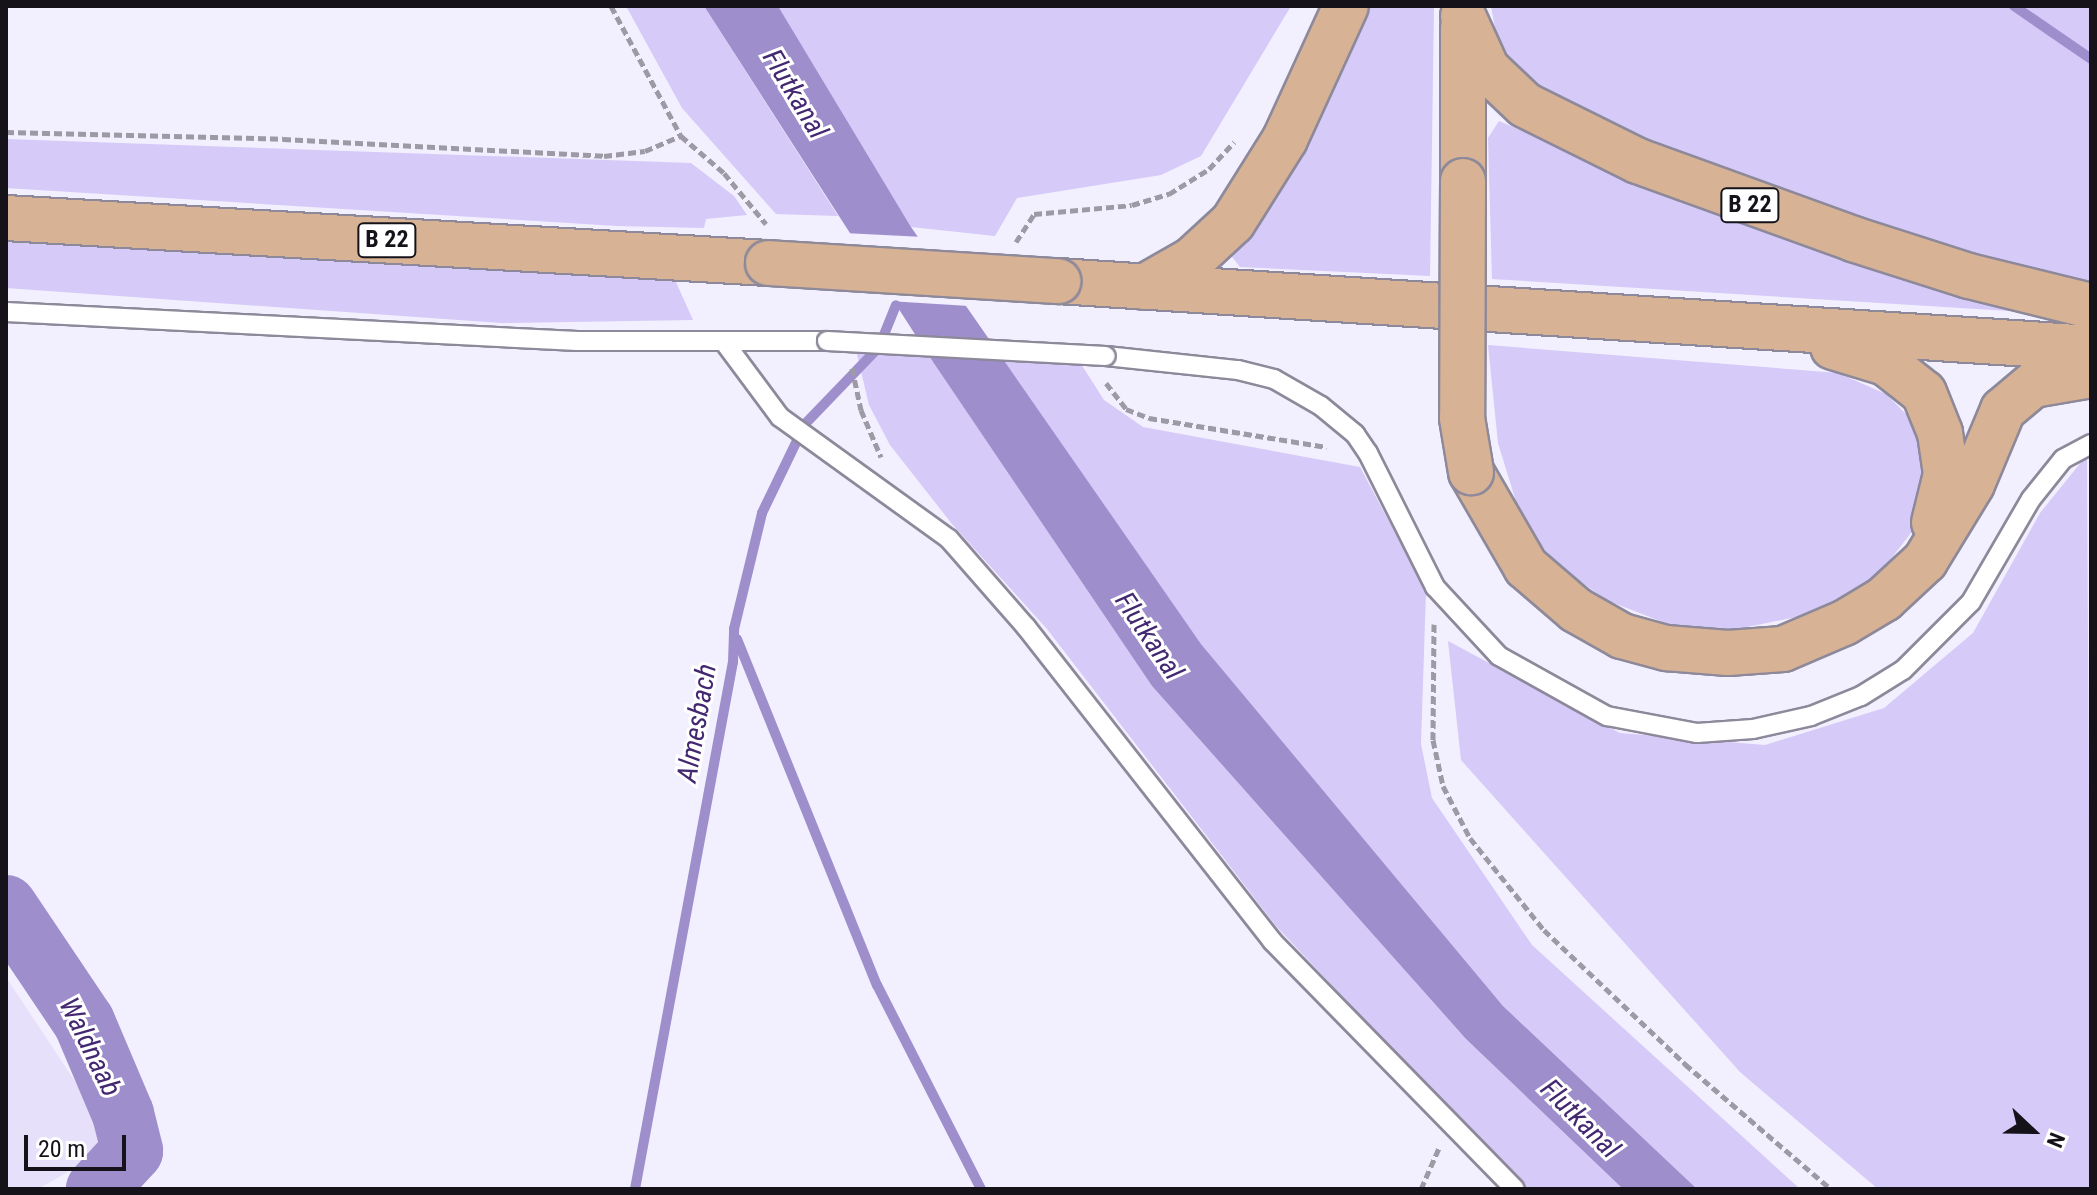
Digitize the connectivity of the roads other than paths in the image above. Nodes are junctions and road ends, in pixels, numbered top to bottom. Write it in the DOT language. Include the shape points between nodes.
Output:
graph roads {
  1 [pos="1345,9"];
  2 [pos="1463,11"];
  3 [pos="6,218"];
  4 [pos="1144,287"];
  5 [pos="2091,306"];
  6 [pos="6,312"];
  7 [pos="1740,324"];
  8 [pos="725,343"];
  9 [pos="2091,348"];
  10 [pos="2091,375"];
  11 [pos="2091,444"];
  12 [pos="1925,561"];
  13 [pos="1515,1189"];
  1 -- 4 [label="main road" via="1285,139 1233,222 1193,259"];
  2 -- 5 [label="main road, B 22" via="1487,69 1525,105 1638,161 1896,253"];
  2 -- 12 [label="main road, bridge" via="1462,418 1471,472 1526,567 1576,610 1622,636 1666,648 1728,653 1783,649 1844,623 1884,599"];
  3 -- 4 [label="main road, B 22, bridge" via="768,245"];
  4 -- 7 [label="main road, B 22"];
  6 -- 8 [label="lane" via="577,341"];
  7 -- 9 [label="main road, B 22"];
  7 -- 12 [label="main road" via="1886,363 1924,393 1940,433 1946,474"];
  8 -- 11 [label="lane, bridge" via="827,341 1187,361 1274,379 1321,406 1355,434 1435,587 1499,656 1607,716 1697,733 1753,729 1811,716 1861,696 1903,670 1971,602 2031,499 2063,459"];
  8 -- 13 [label="lane" via="780,417 949,539 1026,627 1272,941"];
  10 -- 12 [label="main road" via="2033,385 2003,410 1972,484"];
}
